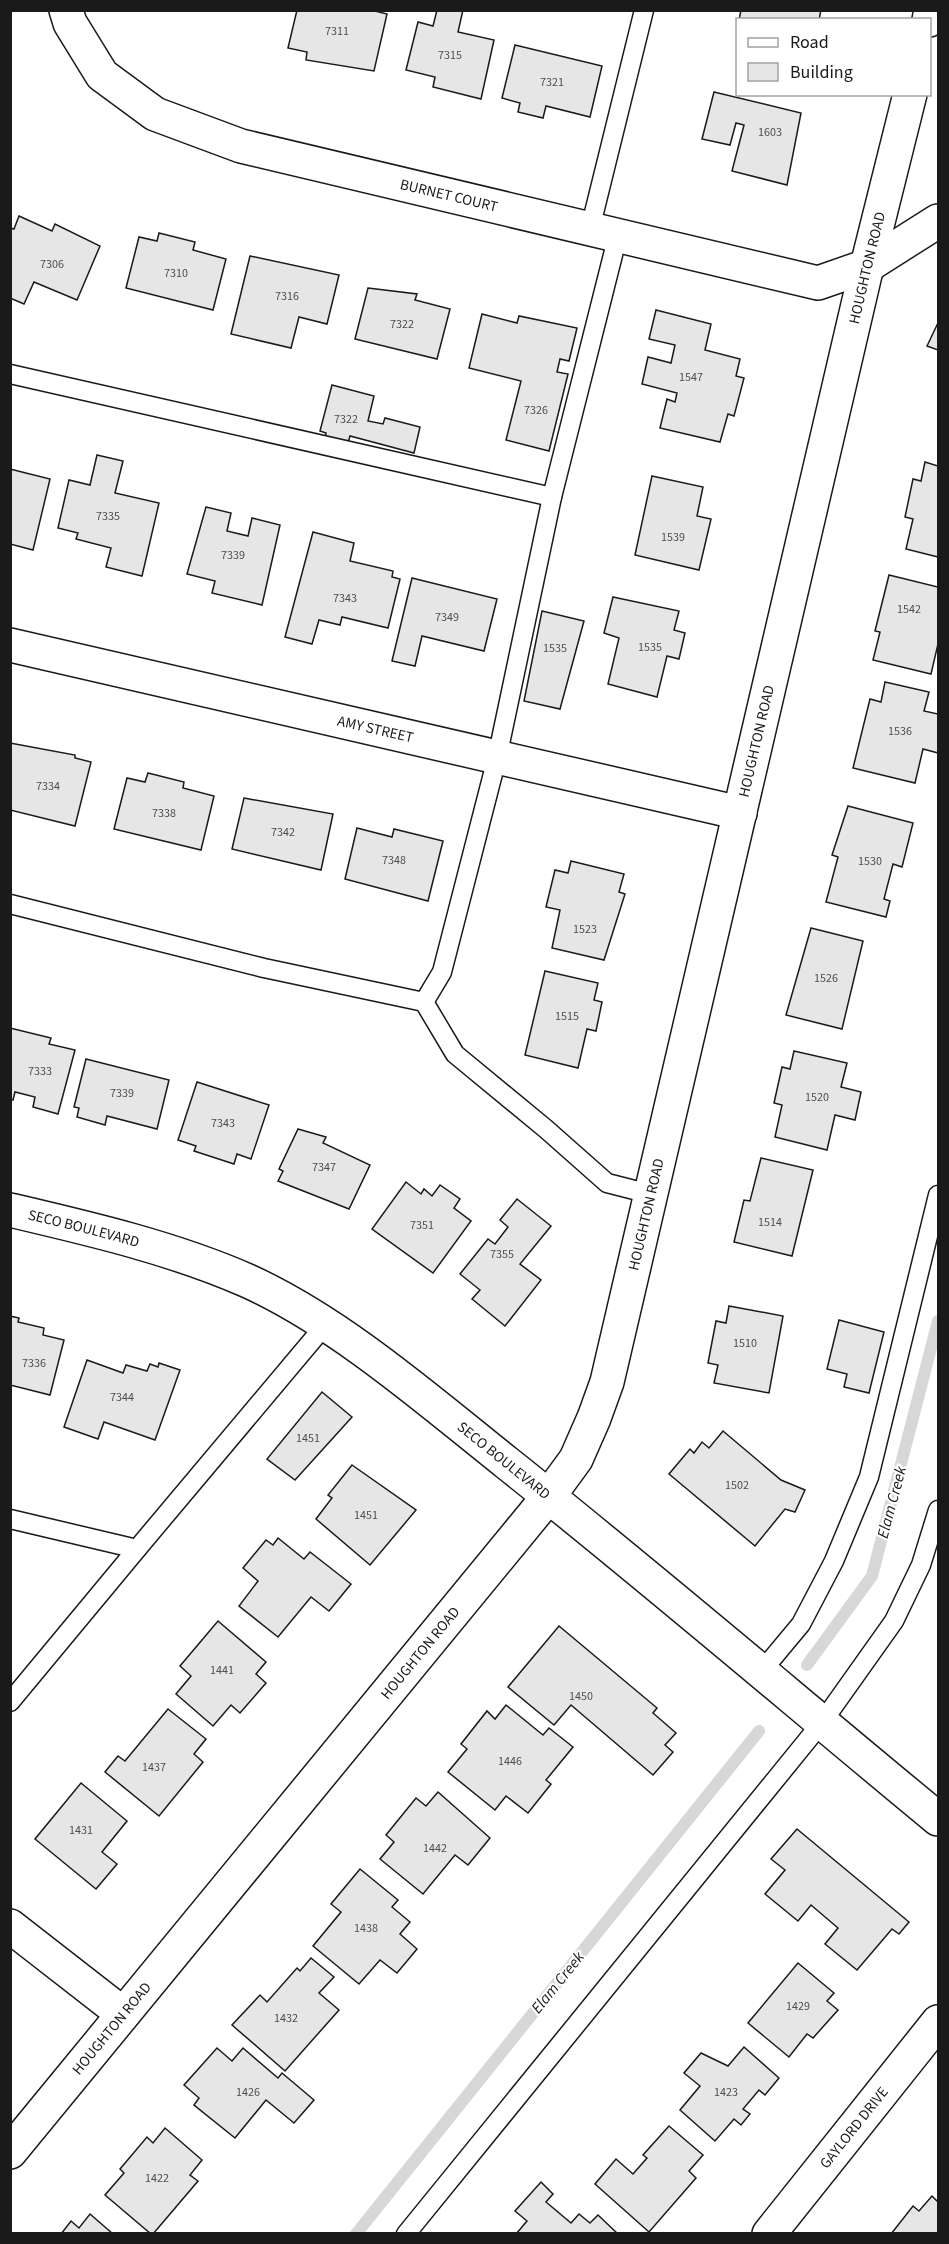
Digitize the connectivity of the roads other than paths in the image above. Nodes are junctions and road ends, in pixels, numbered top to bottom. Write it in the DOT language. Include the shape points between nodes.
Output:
graph roads {
  1 [pos="644,10"];
  2 [pos="68,17"];
  3 [pos="910,96"];
  4 [pos="939,221"];
  5 [pos="604,232"];
  6 [pos="867,266"];
  7 [pos="10,374"];
  8 [pos="552,497"];
  9 [pos="10,645"];
  10 [pos="497,758"];
  11 [pos="740,813"];
  12 [pos="10,904"];
  13 [pos="424,1002"];
  14 [pos="650,1194"];
  15 [pos="939,1195"];
  16 [pos="10,1210"];
  17 [pos="326,1324"];
  18 [pos="549,1496"];
  19 [pos="939,1510"];
  20 [pos="10,1519"];
  21 [pos="137,1549"];
  22 [pos="761,1672"];
  23 [pos="10,1702"];
  24 [pos="823,1721"];
  25 [pos="939,1819"];
  26 [pos="10,1926"];
  27 [pos="123,2014"];
  28 [pos="939,2022"];
  29 [pos="10,2152"];
  30 [pos="406,2234"];
  31 [pos="769,2234"];
  1 -- 5 [label="lane"];
  2 -- 5 [label="street, BURNET COURT" via="102,75 155,114 241,146"];
  3 -- 6 [label="street, HOUGHTON ROAD"];
  4 -- 6 [label="street, BURNET COURT"];
  5 -- 6 [label="street, BURNET COURT" via="818,283"];
  5 -- 8 [label="lane"];
  6 -- 11 [label="street, HOUGHTON ROAD"];
  7 -- 8 [label="lane"];
  8 -- 10 [label="lane"];
  9 -- 10 [label="street, AMY STREET"];
  10 -- 11 [label="street, AMY STREET"];
  10 -- 13 [label="lane" via="441,972"];
  11 -- 14 [label="street, HOUGHTON ROAD"];
  12 -- 13 [label="lane" via="264,968"];
  13 -- 14 [label="lane" via="455,1054 607,1183"];
  14 -- 18 [label="street, HOUGHTON ROAD" via="607,1382 576,1459"];
  15 -- 22 [label="lane" via="869,1477 834,1561 801,1624"];
  16 -- 17 [label="street, SECO BOULEVARD" via="167,1251 249,1282"];
  17 -- 18 [label="street, SECO BOULEVARD" via="423,1395"];
  17 -- 21 [label="lane"];
  18 -- 22 [label="street, SECO BOULEVARD"];
  18 -- 27 [label="street, HOUGHTON ROAD"];
  19 -- 24 [label="lane" via="921,1565 894,1621"];
  20 -- 21 [label="lane"];
  21 -- 23 [label="lane"];
  22 -- 24 [label="street, SECO BOULEVARD"];
  24 -- 25 [label="street, SECO BOULEVARD"];
  24 -- 30 [label="lane"];
  26 -- 27 [label="street"];
  27 -- 29 [label="street, HOUGHTON ROAD"];
  28 -- 31 [label="street, GAYLORD DRIVE"];
}
